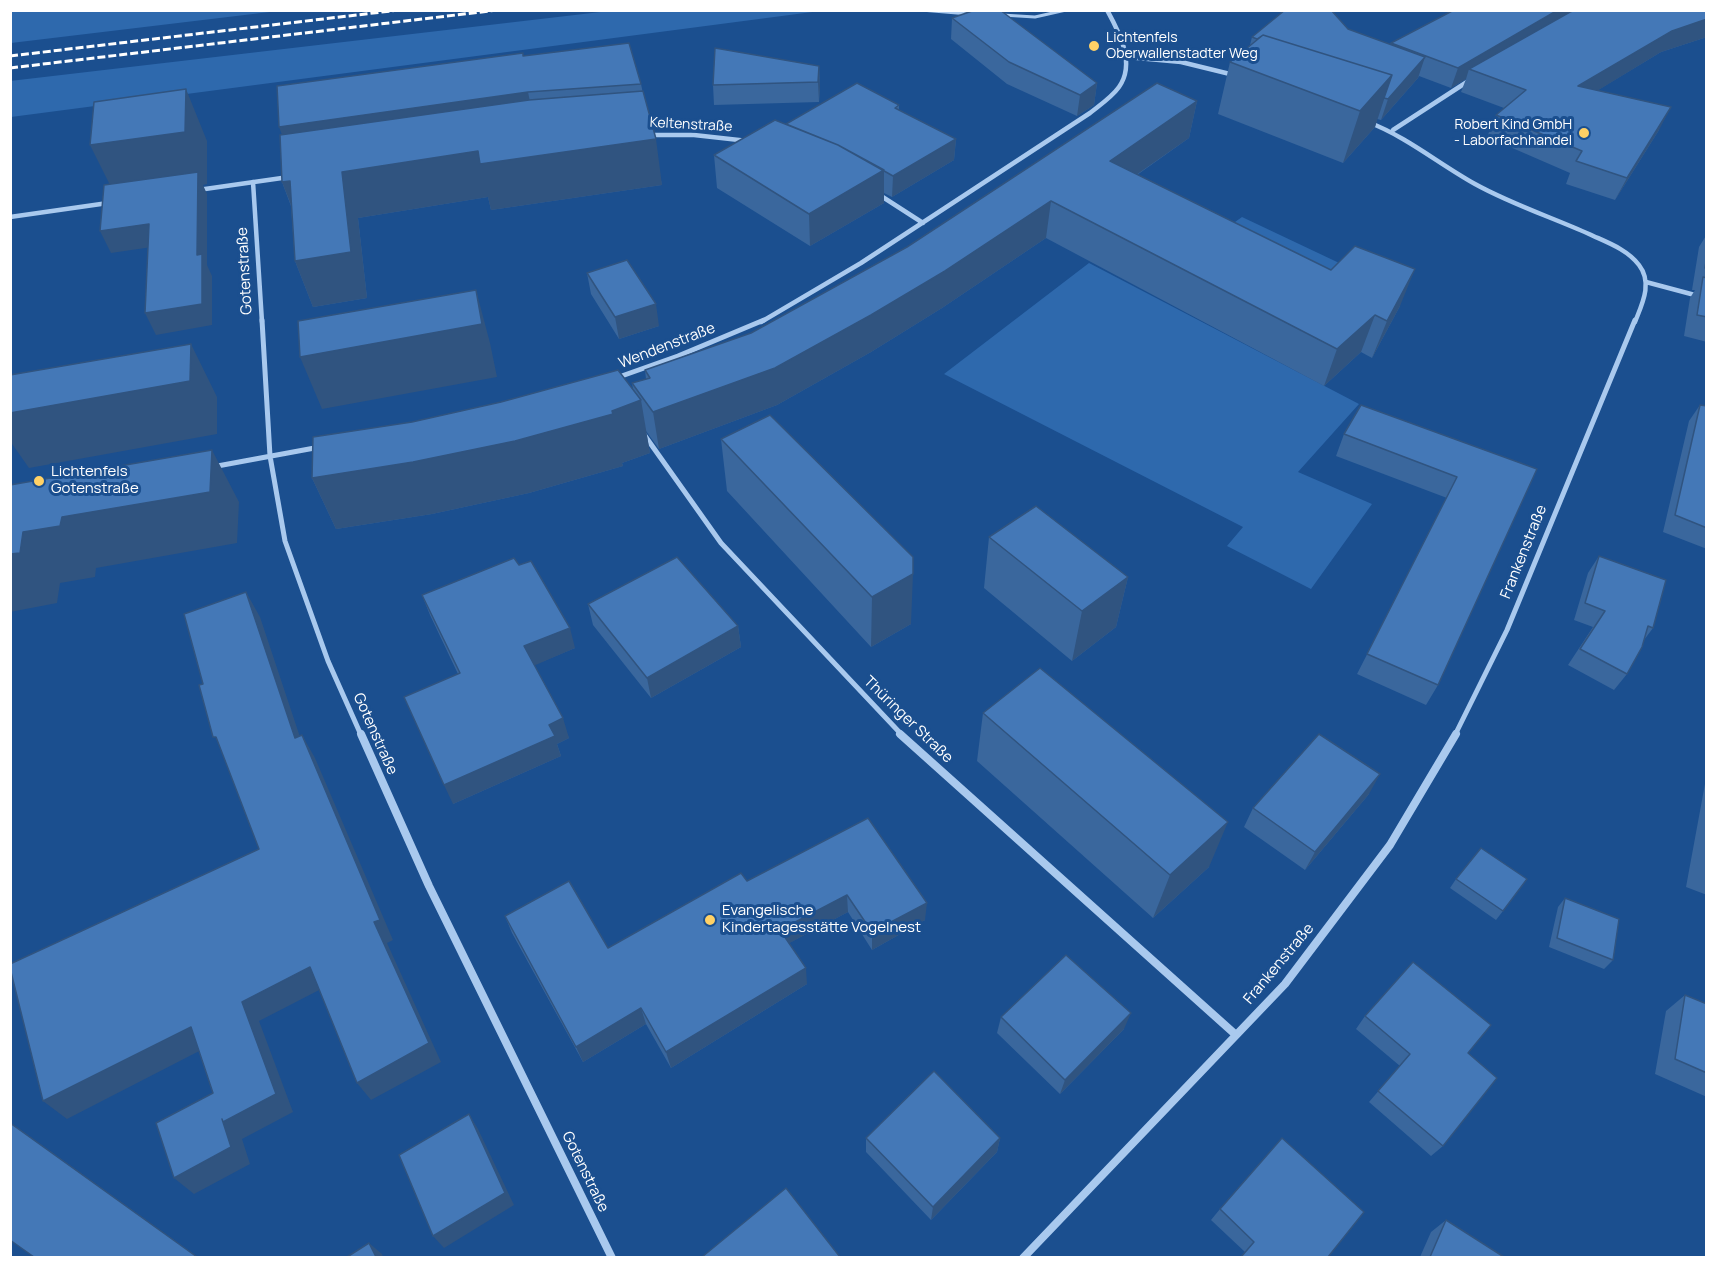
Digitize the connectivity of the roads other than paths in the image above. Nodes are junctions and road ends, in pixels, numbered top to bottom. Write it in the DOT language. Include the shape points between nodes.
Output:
graph roads {
  1 [pos="921,10"];
  2 [pos="1066,10"];
  3 [pos="1107,10"];
  4 [pos="977,14"];
  5 [pos="1000,15"];
  6 [pos="1126,57"];
  7 [pos="1237,76"];
  8 [pos="1477,76"];
  9 [pos="1359,118"];
  10 [pos="1393,130"];
  11 [pos="638,135"];
  12 [pos="754,142"];
  13 [pos="300,175"];
  14 [pos="253,182"];
  15 [pos="195,190"];
  16 [pos="871,190"];
  17 [pos="115,202"];
  18 [pos="10,217"];
  19 [pos="924,223"];
  20 [pos="1646,282"];
  21 [pos="1707,298"];
  22 [pos="608,381"];
  23 [pos="638,426"];
  24 [pos="322,447"];
  25 [pos="270,456"];
  26 [pos="203,469"];
  27 [pos="1236,1035"];
  28 [pos="612,1257"];
  29 [pos="1023,1257"];
  1 -- 4 [label="lane"];
  2 -- 5 [label="lane" via="1035,17"];
  3 -- 6 [label="street"];
  6 -- 7 [label="street" via="1191,63"];
  6 -- 19 [label="street, Wendenstraße" via="1126,73 1119,87 1090,113"];
  8 -- 10 [label="street"];
  9 -- 10 [label="street"];
  10 -- 20 [label="street" via="1475,184 1621,251 1640,266"];
  11 -- 12 [label="street, Keltenstraße" via="694,135"];
  13 -- 14 [label="street"];
  14 -- 15 [label="street"];
  14 -- 25 [label="street, Gotenstraße"];
  16 -- 19 [label="street"];
  17 -- 18 [label="street"];
  19 -- 22 [label="street, Wendenstraße" via="759,323"];
  20 -- 21 [label="street"];
  20 -- 27 [label="street, Frankenstraße" via="1645,297 1507,630 1453,739 1390,844 1285,984"];
  23 -- 27 [label="street, Thüringer Straße" via="721,543 889,724"];
  24 -- 25 [label="street"];
  25 -- 26 [label="street"];
  25 -- 28 [label="street, Gotenstraße" via="285,542 328,661 429,886"];
  27 -- 29 [label="street, Frankenstraße"];
}
